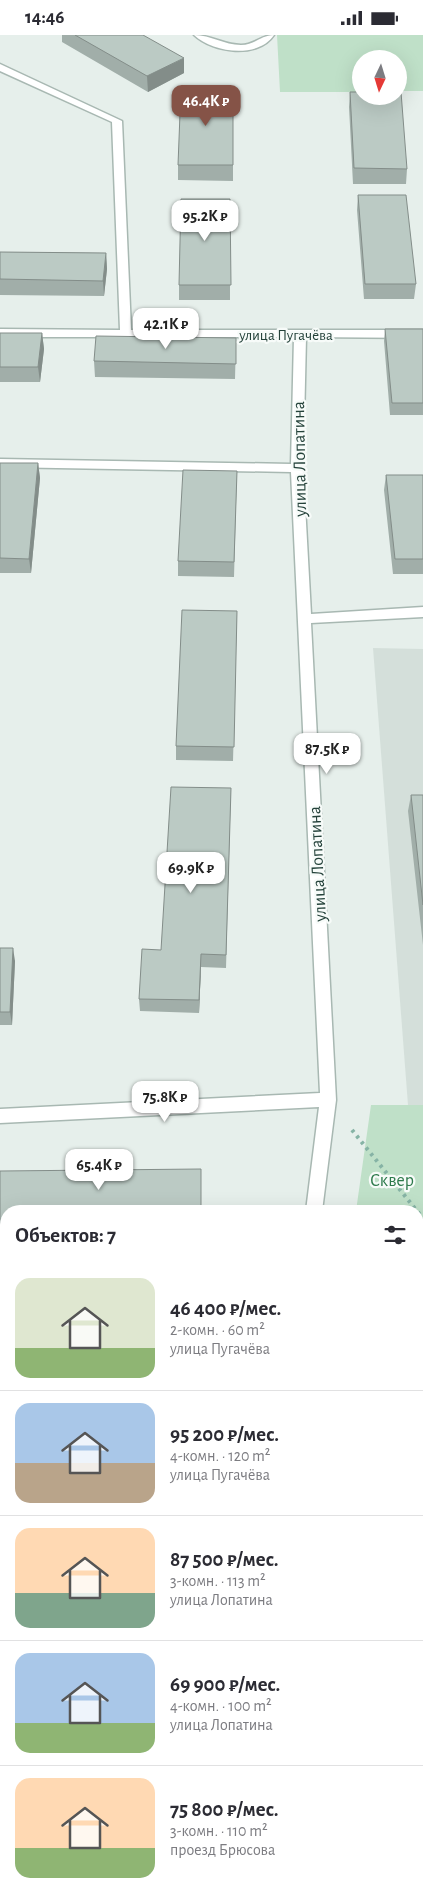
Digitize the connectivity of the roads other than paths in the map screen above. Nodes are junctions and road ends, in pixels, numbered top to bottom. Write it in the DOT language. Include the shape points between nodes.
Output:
graph roads {
  1 [pos="199,35"];
  2 [pos="269,35"];
  3 [pos="0,67"];
  4 [pos="0,333"];
  5 [pos="126,334"];
  6 [pos="423,334"];
  7 [pos="300,335"];
  8 [pos="0,463"];
  9 [pos="297,468"];
  10 [pos="423,612"];
  11 [pos="306,619"];
  12 [pos="328,1100"];
  13 [pos="0,1116"];
  14 [pos="315,1205"];
  1 -- 2 [label="street" via="216,44 239,47 257,45 267,40"];
  3 -- 5 [label="street" via="117,121"];
  4 -- 5 [label="street, улица Пугачёва"];
  5 -- 7 [label="street, улица Пугачёва"];
  6 -- 7 [label="street, улица Пугачёва"];
  7 -- 9 [label="street, улица Лопатина"];
  8 -- 9 [label="street"];
  9 -- 11 [label="street, улица Лопатина"];
  10 -- 11 [label="street"];
  11 -- 12 [label="street, улица Лопатина"];
  12 -- 13 [label="street"];
  12 -- 14 [label="street, улица Лопатина"];
}
